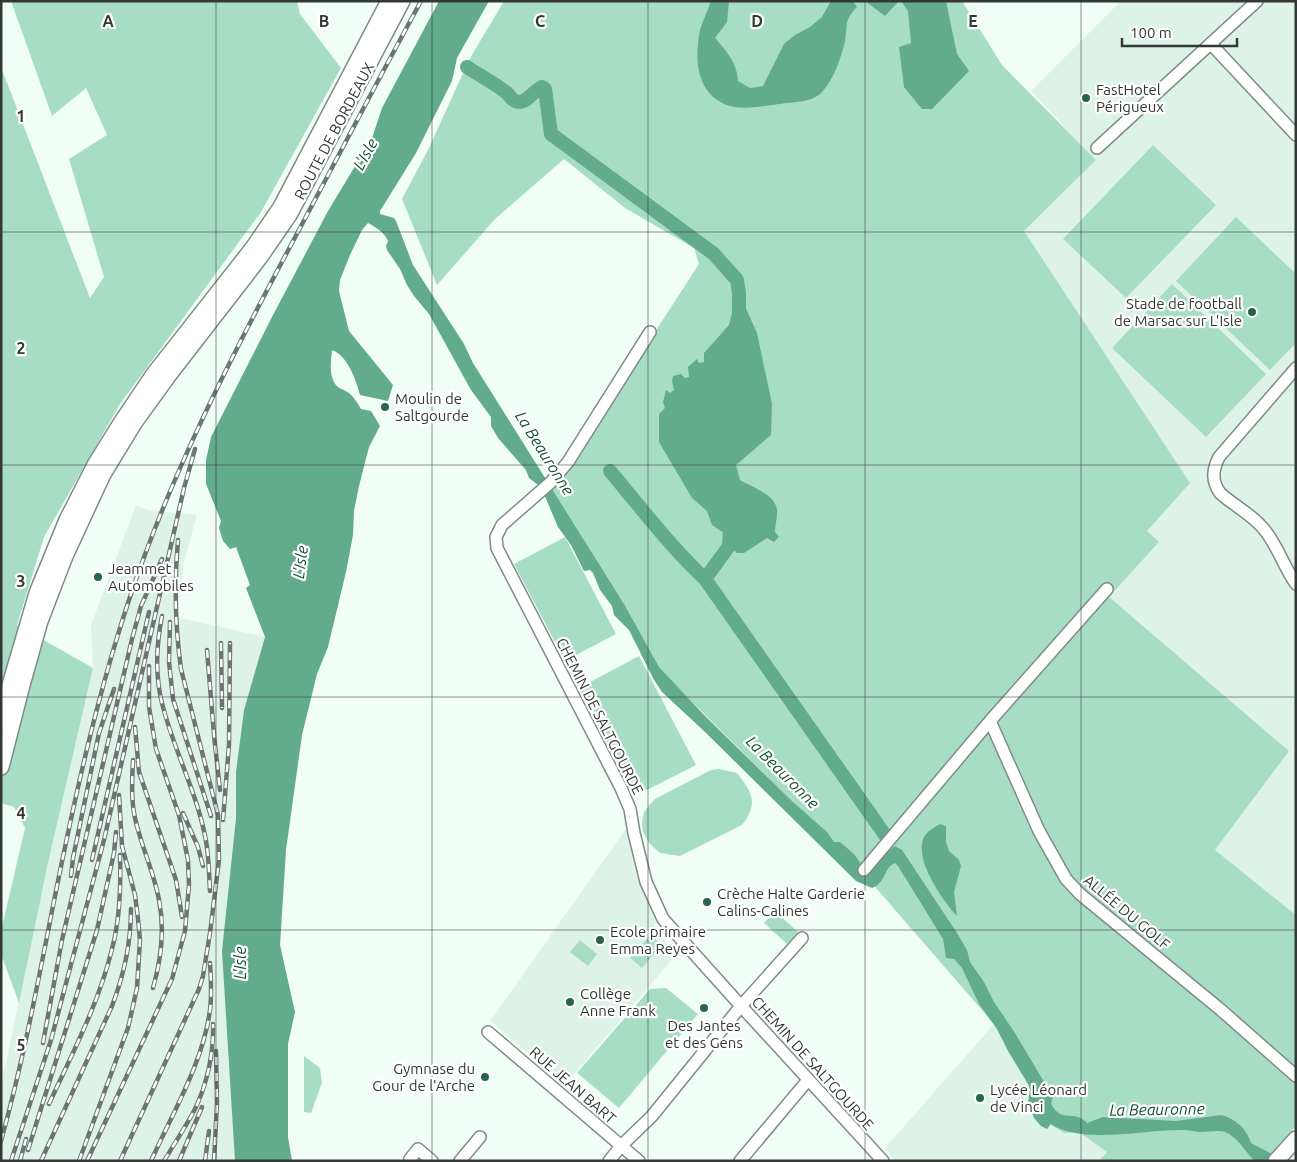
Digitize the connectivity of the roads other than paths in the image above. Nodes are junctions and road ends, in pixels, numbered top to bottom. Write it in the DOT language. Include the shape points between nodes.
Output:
graph roads {
  1 [pos="389,1"];
  2 [pos="402,1"];
  3 [pos="1257,1"];
  4 [pos="1210,44"];
  5 [pos="1296,135"];
  6 [pos="1097,148"];
  7 [pos="257,253"];
  8 [pos="650,332"];
  9 [pos="1296,368"];
  10 [pos="1296,584"];
  11 [pos="1107,589"];
  12 [pos="990,721"];
  13 [pos="1,724"];
  14 [pos="1,767"];
  15 [pos="864,870"];
  16 [pos="802,938"];
  17 [pos="741,1006"];
  18 [pos="488,1032"];
  19 [pos="1296,1076"];
  20 [pos="808,1080"];
  21 [pos="480,1137"];
  22 [pos="1296,1139"];
  23 [pos="621,1146"];
  24 [pos="871,1156"];
  25 [pos="1278,1159"];
  26 [pos="412,1161"];
  27 [pos="432,1161"];
  28 [pos="460,1161"];
  29 [pos="609,1161"];
  30 [pos="639,1161"];
  31 [pos="740,1161"];
  32 [pos="883,1161"];
  1 -- 7 [label="main road, ROUTE DE BORDEAUX"];
  2 -- 7 [label="main road, ROUTE DE BORDEAUX" via="289,215"];
  3 -- 4 [label="street"];
  4 -- 5 [label="street"];
  4 -- 6 [label="street"];
  7 -- 13 [label="main road" via="154,374 91,473 67,520 37,593"];
  7 -- 14 [label="main road" via="134,423 103,474 65,556 40,621"];
  8 -- 17 [label="street, CHEMIN DE SALTGOURDE" via="568,462 550,483 502,525 496,537 497,548 622,788 630,809 646,882 664,918"];
  9 -- 10 [label="street" via="1219,456 1213,475 1220,493 1251,516 1269,535"];
  11 -- 12 [label="street"];
  12 -- 15 [label="street"];
  12 -- 19 [label="street, ALLÉE DU GOLF" via="1038,831 1066,879"];
  16 -- 17 [label="street"];
  17 -- 20 [label="street, CHEMIN DE SALTGOURDE"];
  17 -- 23 [label="street" via="652,1116"];
  18 -- 23 [label="street, RUE JEAN BART"];
  20 -- 24 [label="street, CHEMIN DE SALTGOURDE"];
  20 -- 31 [label="street"];
  21 -- 28 [label="street"];
  22 -- 25 [label="main road"];
  23 -- 29 [label="street"];
  23 -- 30 [label="street, RUE JEAN BART"];
  24 -- 32 [label="street, CHEMIN DE SALTGOURDE"];
  26 -- 27 [label="street" via="410,1159 418,1149"];
}
